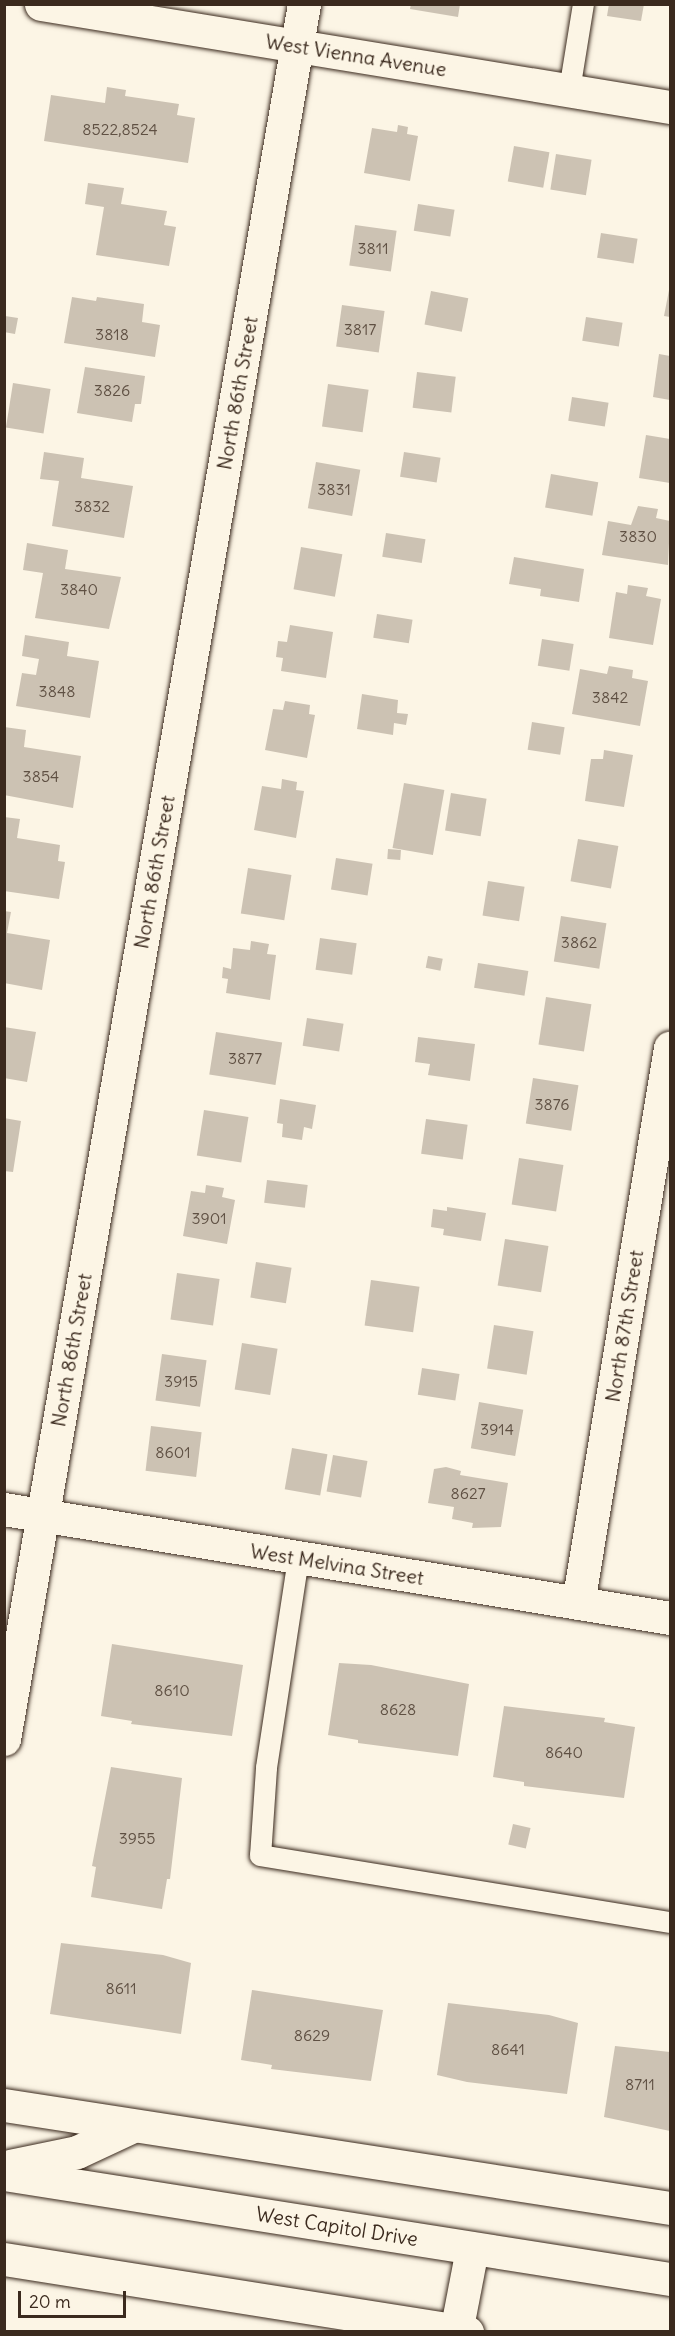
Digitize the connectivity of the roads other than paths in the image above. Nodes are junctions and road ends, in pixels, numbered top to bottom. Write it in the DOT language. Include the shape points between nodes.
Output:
graph roads {
  1 [pos="41,4"];
  2 [pos="304,4"];
  3 [pos="583,4"];
  4 [pos="297,46"];
  5 [pos="569,90"];
  6 [pos="670,107"];
  7 [pos="670,1048"];
  8 [pos="4,1509"];
  9 [pos="43,1515"];
  10 [pos="298,1558"];
  11 [pos="578,1603"];
  12 [pos="670,1618"];
  13 [pos="4,1739"];
  14 [pos="670,1922"];
  15 [pos="4,2105"];
  16 [pos="133,2126"];
  17 [pos="4,2167"];
  18 [pos="4,2174"];
  19 [pos="670,2208"];
  20 [pos="472,2248"];
  21 [pos="4,2259"];
  22 [pos="670,2279"];
  23 [pos="460,2331"];
  1 -- 4 [label="street, West Vienna Avenue"];
  2 -- 4 [label="street, North 86th Street"];
  3 -- 5 [label="lane"];
  4 -- 5 [label="street, West Vienna Avenue"];
  4 -- 9 [label="street, North 86th Street"];
  5 -- 6 [label="street, West Vienna Avenue"];
  7 -- 11 [label="street, North 87th Street"];
  8 -- 9 [label="street, West Melvina Street"];
  9 -- 10 [label="street, West Melvina Street"];
  9 -- 13 [label="street, North 86th Street"];
  10 -- 11 [label="street, West Melvina Street"];
  10 -- 14 [label="lane" via="266,1768 260,1855"];
  11 -- 12 [label="street, West Melvina Street"];
  15 -- 16 [label="street"];
  16 -- 17 [label="street" via="77,2152"];
  16 -- 19 [label="street"];
  18 -- 20 [label="street, West Capitol Drive"];
  20 -- 22 [label="street, West Capitol Drive"];
  20 -- 23 [label="street"];
  21 -- 23 [label="street"];
}
